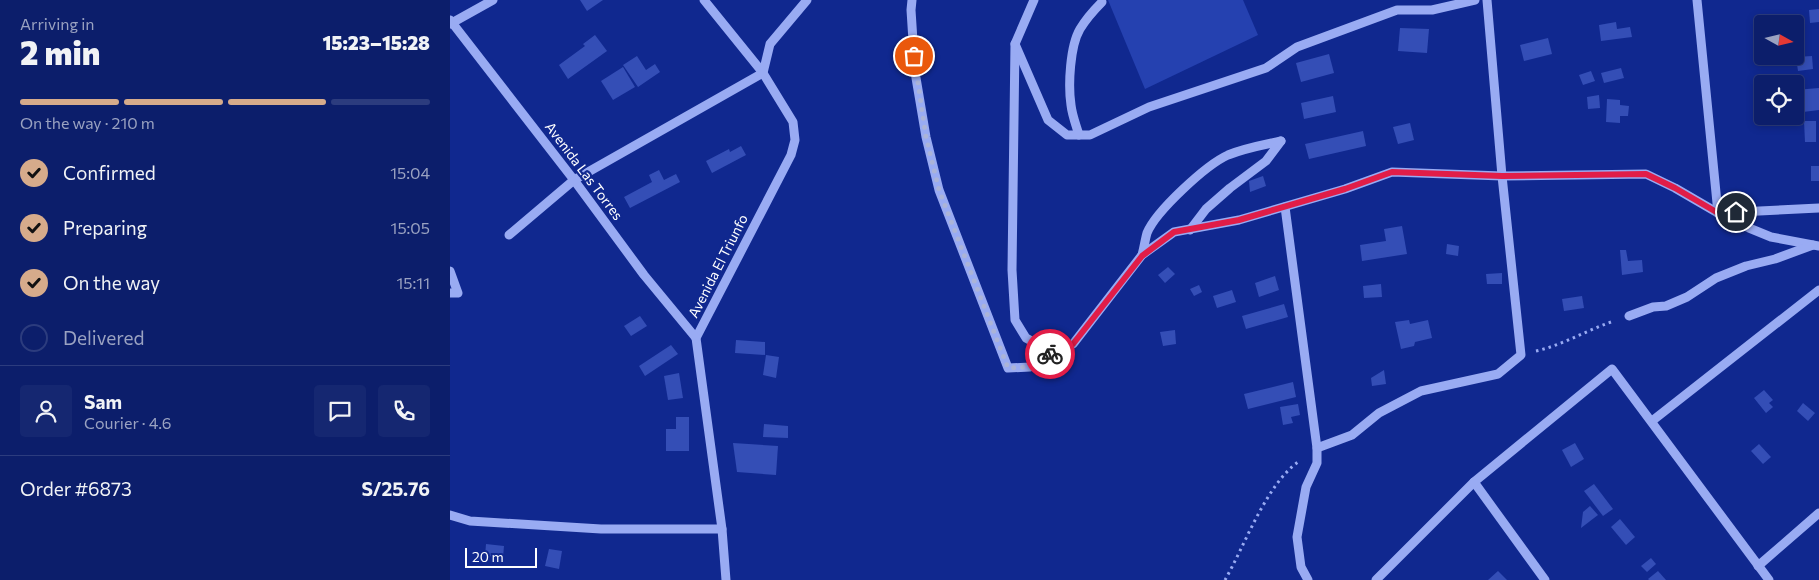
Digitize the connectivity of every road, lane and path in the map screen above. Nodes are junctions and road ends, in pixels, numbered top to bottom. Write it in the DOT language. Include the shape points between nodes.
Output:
graph roads {
  1 [pos="493,0"];
  2 [pos="704,0"];
  3 [pos="807,0"];
  4 [pos="912,0"];
  5 [pos="1034,0"];
  6 [pos="1475,0"];
  7 [pos="1488,0"];
  8 [pos="1697,0"];
  9 [pos="1102,2"];
  10 [pos="451,22"];
  11 [pos="1015,44"];
  12 [pos="763,72"];
  13 [pos="1079,135"];
  14 [pos="1502,176"];
  15 [pos="574,180"];
  16 [pos="1285,207"];
  17 [pos="1819,208"];
  18 [pos="1718,213"];
  19 [pos="1190,230"];
  20 [pos="508,235"];
  21 [pos="1816,245"];
  22 [pos="1142,256"];
  23 [pos="450,271"];
  24 [pos="1819,290"];
  25 [pos="450,293"];
  26 [pos="1629,316"];
  27 [pos="696,338"];
  28 [pos="1053,352"];
  29 [pos="1521,355"];
  30 [pos="1652,421"];
  31 [pos="1317,448"];
  32 [pos="1474,482"];
  33 [pos="1819,513"];
  34 [pos="450,515"];
  35 [pos="722,529"];
  36 [pos="1758,566"];
  37 [pos="726,580"];
  38 [pos="1225,580"];
  39 [pos="1308,580"];
  40 [pos="1376,580"];
  41 [pos="1545,580"];
  42 [pos="1769,580"];
  1 -- 10 [label="street"];
  2 -- 12 [label="street, Avenida El Triunfo"];
  3 -- 12 [label="street" via="770,44"];
  4 -- 28 [label="street" via="915,72 926,137 939,190 976,289 1008,368 1030,367"];
  5 -- 11 [label="street"];
  6 -- 13 [label="street" via="1432,10 1397,10 1297,47 1266,68 1148,107 1090,135"];
  7 -- 14 [label="street"];
  8 -- 18 [label="street"];
  9 -- 13 [label="street" via="1079,30 1072,54 1071,105"];
  10 -- 15 [label="street, Avenida Las Torres"];
  11 -- 13 [label="street" via="1048,120 1067,134"];
  11 -- 28 [label="street" via="1012,270 1015,320 1026,338"];
  12 -- 15 [label="street"];
  12 -- 27 [label="street, Avenida El Triunfo" via="793,122 795,140 791,155"];
  14 -- 16 [label="street" via="1392,172"];
  14 -- 18 [label="street" via="1646,174"];
  14 -- 29 [label="street"];
  15 -- 20 [label="street"];
  15 -- 27 [label="street, Avenida Las Torres" via="644,275"];
  16 -- 19 [label="street"];
  16 -- 31 [label="street"];
  17 -- 18 [label="street"];
  18 -- 21 [label="street" via="1771,237"];
  19 -- 22 [label="street" via="1174,232"];
  19 -- 22 [label="street" via="1206,209 1266,161 1280,141 1226,156 1198,176 1166,205 1148,232"];
  21 -- 26 [label="street" via="1746,266 1716,278 1666,306 1652,307"];
  22 -- 28 [label="street" via="1073,344"];
  23 -- 25 [label="street" via="458,293"];
  24 -- 30 [label="street"];
  26 -- 29 [label="path" via="1554,347"];
  27 -- 35 [label="street, Avenida El Triunfo"];
  29 -- 31 [label="street" via="1498,374 1421,391 1379,413 1352,435"];
  30 -- 32 [label="street" via="1612,370"];
  30 -- 36 [label="street"];
  31 -- 38 [label="path" via="1289,469 1268,497"];
  31 -- 39 [label="street" via="1317,463 1306,487 1297,537 1301,567"];
  32 -- 40 [label="street"];
  32 -- 41 [label="street"];
  33 -- 36 [label="street"];
  34 -- 35 [label="street" via="470,521 601,529"];
  35 -- 37 [label="street, Avenida El Triunfo"];
  36 -- 42 [label="street"];
}
